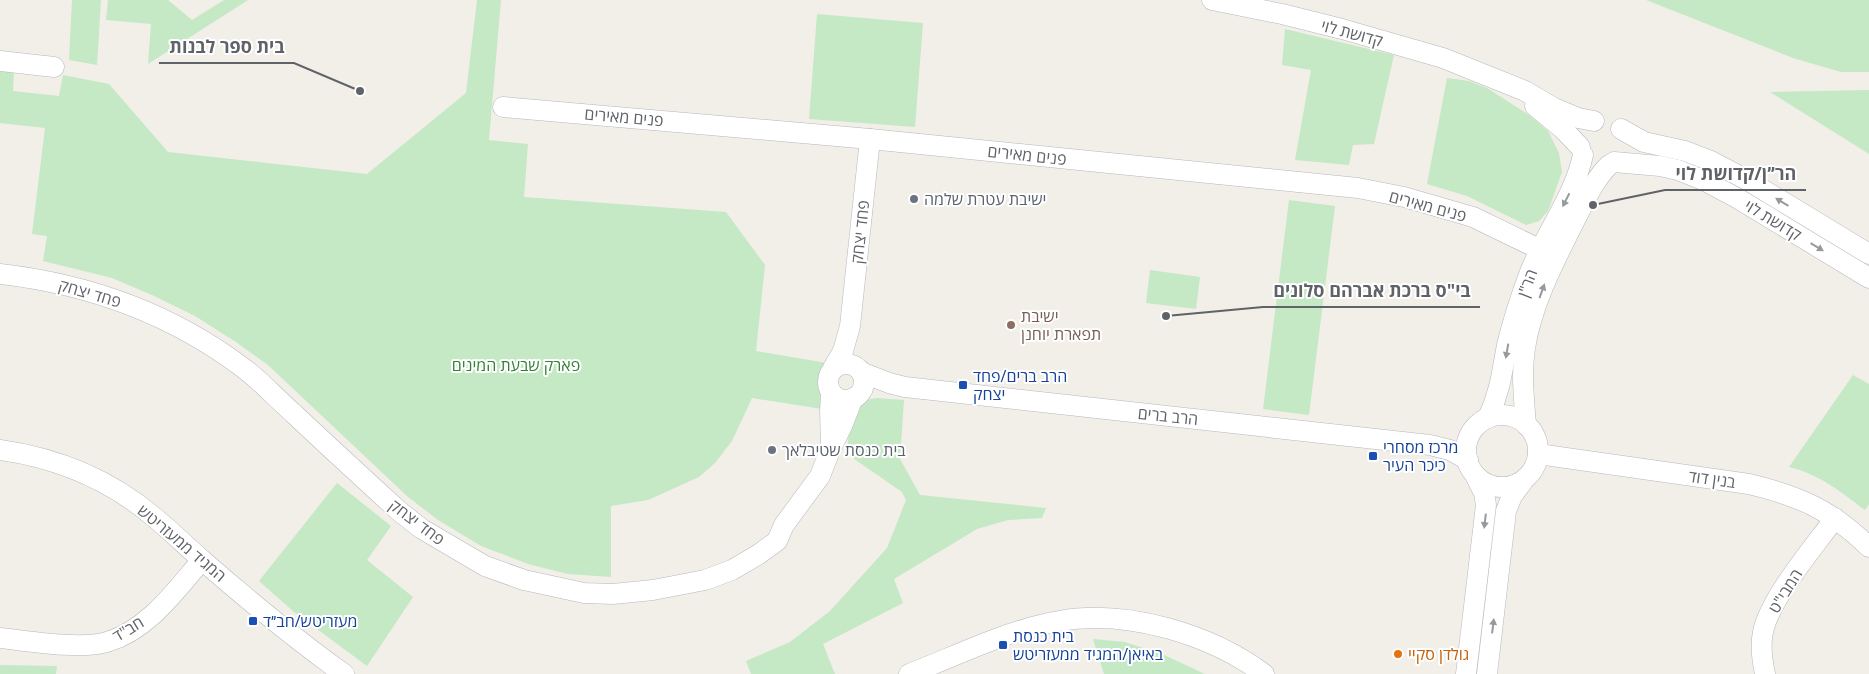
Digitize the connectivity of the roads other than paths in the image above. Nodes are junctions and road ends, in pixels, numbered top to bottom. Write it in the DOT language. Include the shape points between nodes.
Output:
graph roads {
  1 [pos="1212,0"];
  2 [pos="0,61"];
  3 [pos="54,66"];
  4 [pos="1489,76"];
  5 [pos="503,106"];
  6 [pos="1594,121"];
  7 [pos="1621,129"];
  8 [pos="870,139"];
  9 [pos="1581,151"];
  10 [pos="1611,163"];
  11 [pos="1541,250"];
  12 [pos="1869,254"];
  13 [pos="0,274"];
  14 [pos="1869,278"];
  15 [pos="850,326"];
  16 [pos="834,368"];
  17 [pos="859,370"];
  18 [pos="905,386"];
  19 [pos="831,394"];
  20 [pos="855,397"];
  21 [pos="1488,418"];
  22 [pos="1526,425"];
  23 [pos="1470,436"];
  24 [pos="1430,445"];
  25 [pos="831,448"];
  26 [pos="0,450"];
  27 [pos="1538,454"];
  28 [pos="1471,467"];
  29 [pos="1523,480"];
  30 [pos="1835,518"];
  31 [pos="1869,547"];
  32 [pos="202,560"];
  33 [pos="1164,628"];
  34 [pos="0,638"];
  35 [pos="344,674"];
  36 [pos="909,674"];
  37 [pos="1243,674"];
  38 [pos="1264,674"];
  39 [pos="1466,674"];
  40 [pos="1487,674"];
  41 [pos="1765,674"];
  1 -- 4 [label="street, קדושת לוי" via="1342,29 1443,58"];
  2 -- 3 [label="street"];
  4 -- 6 [label="street, קדושת לוי" via="1570,114"];
  4 -- 9 [label="street, קדושת לוי" via="1529,101 1563,129"];
  5 -- 8 [label="street, פנים מאירים"];
  6 -- 7 [label="street" via="1609,120"];
  6 -- 9 [label="street" via="1581,134"];
  7 -- 10 [label="street" via="1625,143 1620,157"];
  12 -- 7 [label="street, קדושת לוי, one-way" via="1711,161 1685,151 1644,142"];
  8 -- 11 [label="street, פנים מאירים" via="1358,188 1404,197 1473,217"];
  8 -- 15 [label="street, פחד יצחק"];
  9 -- 10 [label="street" via="1591,163"];
  9 -- 11 [label="street, הר\"ן, one-way" via="1576,181"];
  10 -- 14 [label="street, קדושת לוי, one-way" via="1660,166 1703,180"];
  22 -- 10 [label="street, הר\"ן, one-way" via="1522,378 1525,347 1535,310 1547,277 1591,189"];
  11 -- 21 [label="street, הר\"ן, one-way" via="1519,304 1501,386"];
  13 -- 25 [label="street, פחד יצחק" via="88,291 136,307 194,336 244,368 422,529 485,566 524,580 584,593 629,592 705,580 760,554 777,541 784,525 820,476"];
  15 -- 16 [label="street, פחד יצחק"];
  15 -- 17 [label="street, פחד יצחק" via="854,360"];
  16 -- 17 [label="street" via="851,364"];
  16 -- 19 [label="street" via="828,377"];
  17 -- 18 [label="street, הרב ברים"];
  17 -- 20 [label="street" via="864,385"];
  18 -- 20 [label="street, הרב ברים"];
  18 -- 24 [label="street, הרב ברים"];
  19 -- 20 [label="street" via="839,399"];
  19 -- 25 [label="street, פחד יצחק"];
  20 -- 25 [label="street, פחד יצחק"];
  21 -- 22 [label="street" via="1508,416"];
  21 -- 23 [label="street" via="1476,426"];
  22 -- 27 [label="street" via="1536,438"];
  23 -- 24 [label="street, הרב ברים" via="1457,442"];
  23 -- 28 [label="street" via="1466,450"];
  24 -- 28 [label="street, הרב ברים" via="1450,450"];
  26 -- 32 [label="street, המגיד ממעזריטש" via="53,461 105,483 153,516"];
  27 -- 29 [label="street" via="1533,469"];
  27 -- 30 [label="street, בנין דוד" via="1749,484 1794,496"];
  28 -- 29 [label="street" via="1484,482 1495,486 1512,486"];
  28 -- 39 [label="street, one-way" via="1484,493 1486,505"];
  40 -- 29 [label="street, one-way" via="1506,511"];
  30 -- 31 [label="street, בנין דוד"];
  30 -- 41 [label="street, המבי\"ט" via="1769,612 1761,647"];
  32 -- 34 [label="street, חב\"ד" via="154,613 129,632 107,642 82,645"];
  32 -- 35 [label="street, המגיד ממעזריטש"];
  33 -- 36 [label="street" via="1124,620 1059,621 1025,630"];
  33 -- 37 [label="street" via="1213,653"];
  33 -- 38 [label="street" via="1219,647"];
}
